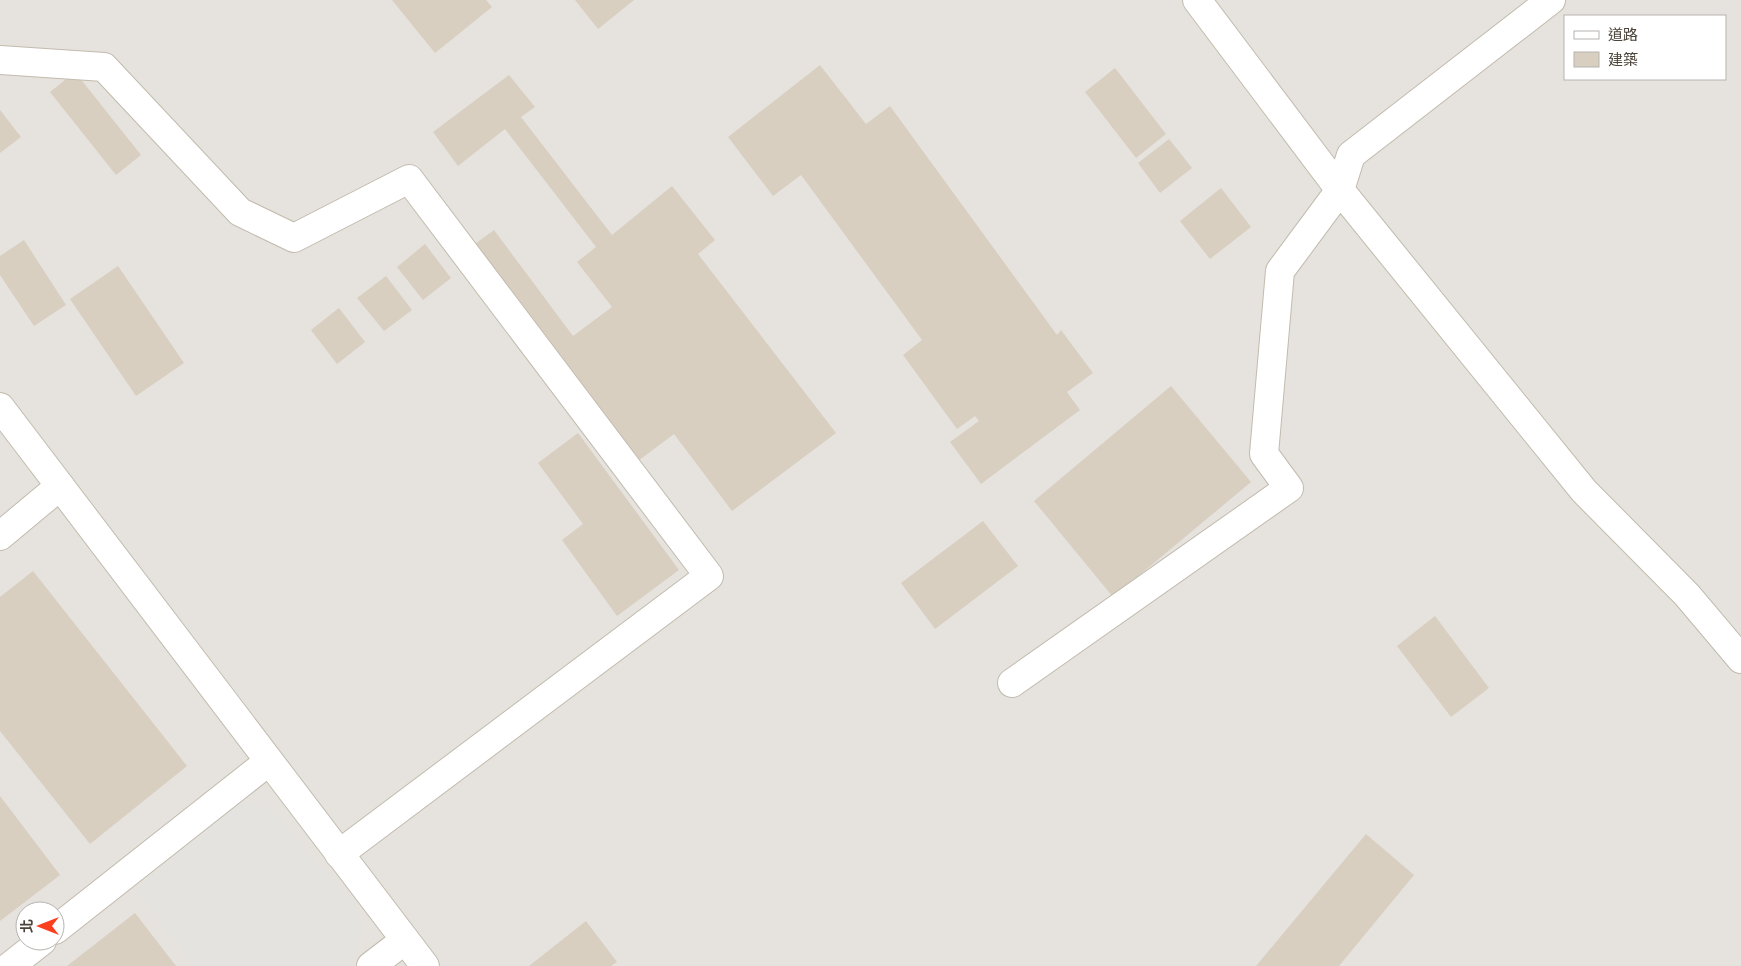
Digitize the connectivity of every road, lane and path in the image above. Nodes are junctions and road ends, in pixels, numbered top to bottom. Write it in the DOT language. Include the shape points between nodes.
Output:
graph roads {
  1 [pos="1197,0"];
  2 [pos="1551,0"];
  3 [pos="0,60"];
  4 [pos="1340,190"];
  5 [pos="0,408"];
  6 [pos="60,486"];
  7 [pos="0,536"];
  8 [pos="1741,659"];
  9 [pos="1012,683"];
  10 [pos="268,762"];
  11 [pos="339,854"];
  12 [pos="65,922"];
  13 [pos="405,940"];
  14 [pos="29,951"];
  15 [pos="10,966"];
  16 [pos="371,966"];
  17 [pos="425,966"];
  1 -- 4 [label="lane"];
  2 -- 4 [label="lane" via="1351,155"];
  3 -- 11 [label="lane" via="104,67 240,212 294,238 409,179 709,576"];
  4 -- 8 [label="lane" via="1584,491 1687,595"];
  4 -- 9 [label="lane" via="1280,271 1264,454 1289,488"];
  5 -- 6 [label="lane"];
  6 -- 7 [label="lane"];
  6 -- 10 [label="lane"];
  10 -- 11 [label="lane"];
  10 -- 12 [label="lane"];
  11 -- 13 [label="lane"];
  13 -- 16 [label="lane"];
  13 -- 17 [label="lane"];
  14 -- 15 [label="lane"];
}
